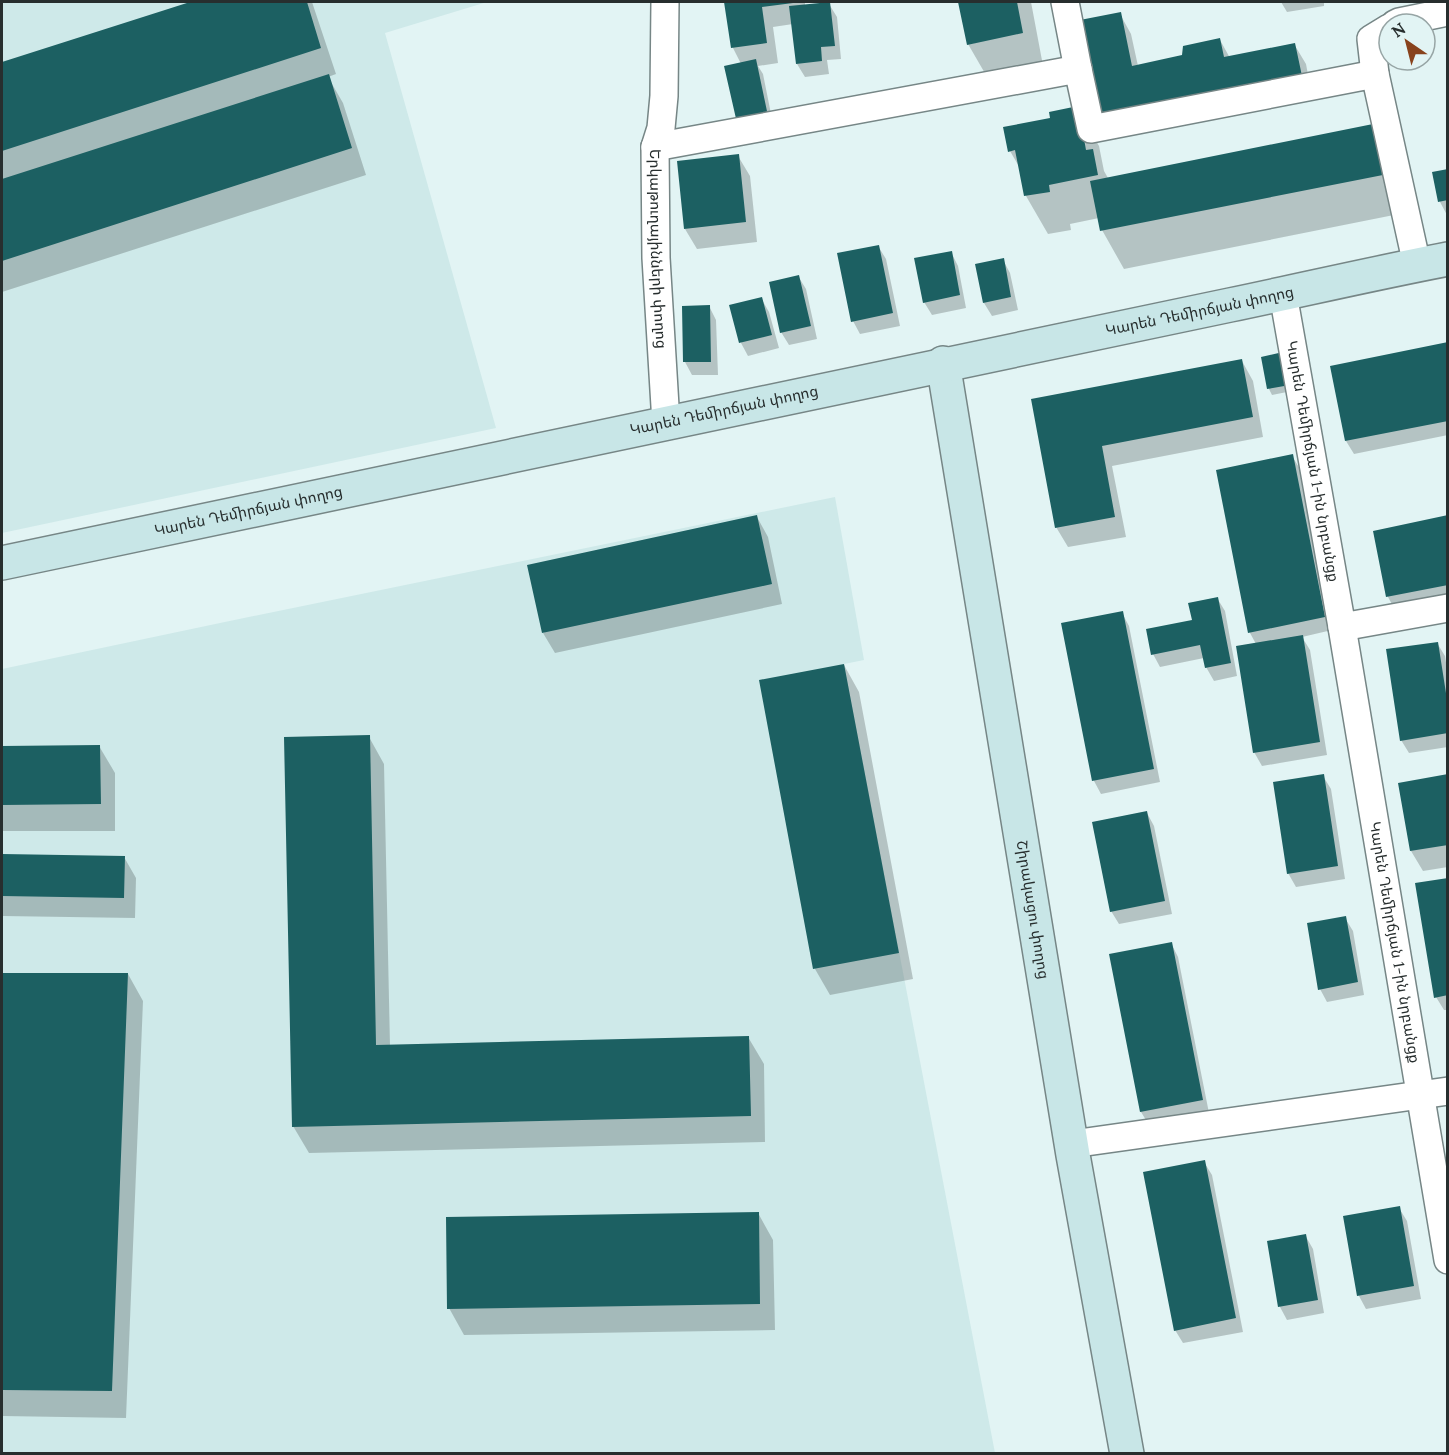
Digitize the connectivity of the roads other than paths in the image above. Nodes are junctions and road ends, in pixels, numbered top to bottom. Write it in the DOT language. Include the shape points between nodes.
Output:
graph roads {
  1 [pos="665,2"];
  2 [pos="1065,2"];
  3 [pos="1377,35"];
  4 [pos="1078,69"];
  5 [pos="1375,74"];
  6 [pos="655,147"];
  7 [pos="1432,262"];
  8 [pos="1283,294"];
  9 [pos="943,363"];
  10 [pos="666,423"];
  11 [pos="2,563"];
  12 [pos="1448,608"];
  13 [pos="1342,627"];
  14 [pos="1448,1091"];
  15 [pos="1421,1095"];
  16 [pos="1072,1144"];
  17 [pos="1448,1260"];
  18 [pos="1126,1454"];
  1 -- 6 [label="street, Երկաթուղայինների փողոց" via="664,96"];
  2 -- 4 [label="street"];
  3 -- 5 [label="street" via="1371,39"];
  4 -- 5 [label="street" via="1091,129"];
  4 -- 6 [label="street"];
  5 -- 7 [label="street"];
  6 -- 10 [label="street, Երկաթուղայինների փողոց"];
  7 -- 8 [label="main road, Կարեն Դեմիրճյան փողոց"];
  8 -- 9 [label="main road, Կարեն Դեմիրճյան փողոց"];
  8 -- 13 [label="street, Կարեն Դեմիրճյան 1-ին նրբանցք"];
  9 -- 10 [label="main road, Կարեն Դեմիրճյան փողոց"];
  9 -- 16 [label="main road, Շիրակացու փողոց"];
  10 -- 11 [label="main road, Կարեն Դեմիրճյան փողոց"];
  12 -- 13 [label="street"];
  13 -- 15 [label="street, Կարեն Դեմիրճյան 1-ին նրբանցք"];
  14 -- 15 [label="street"];
  15 -- 16 [label="street"];
  15 -- 17 [label="street, Կարեն Դեմիրճյան 1-ին նրբանցք"];
  16 -- 18 [label="main road, Շիրակացու փողոց"];
}
